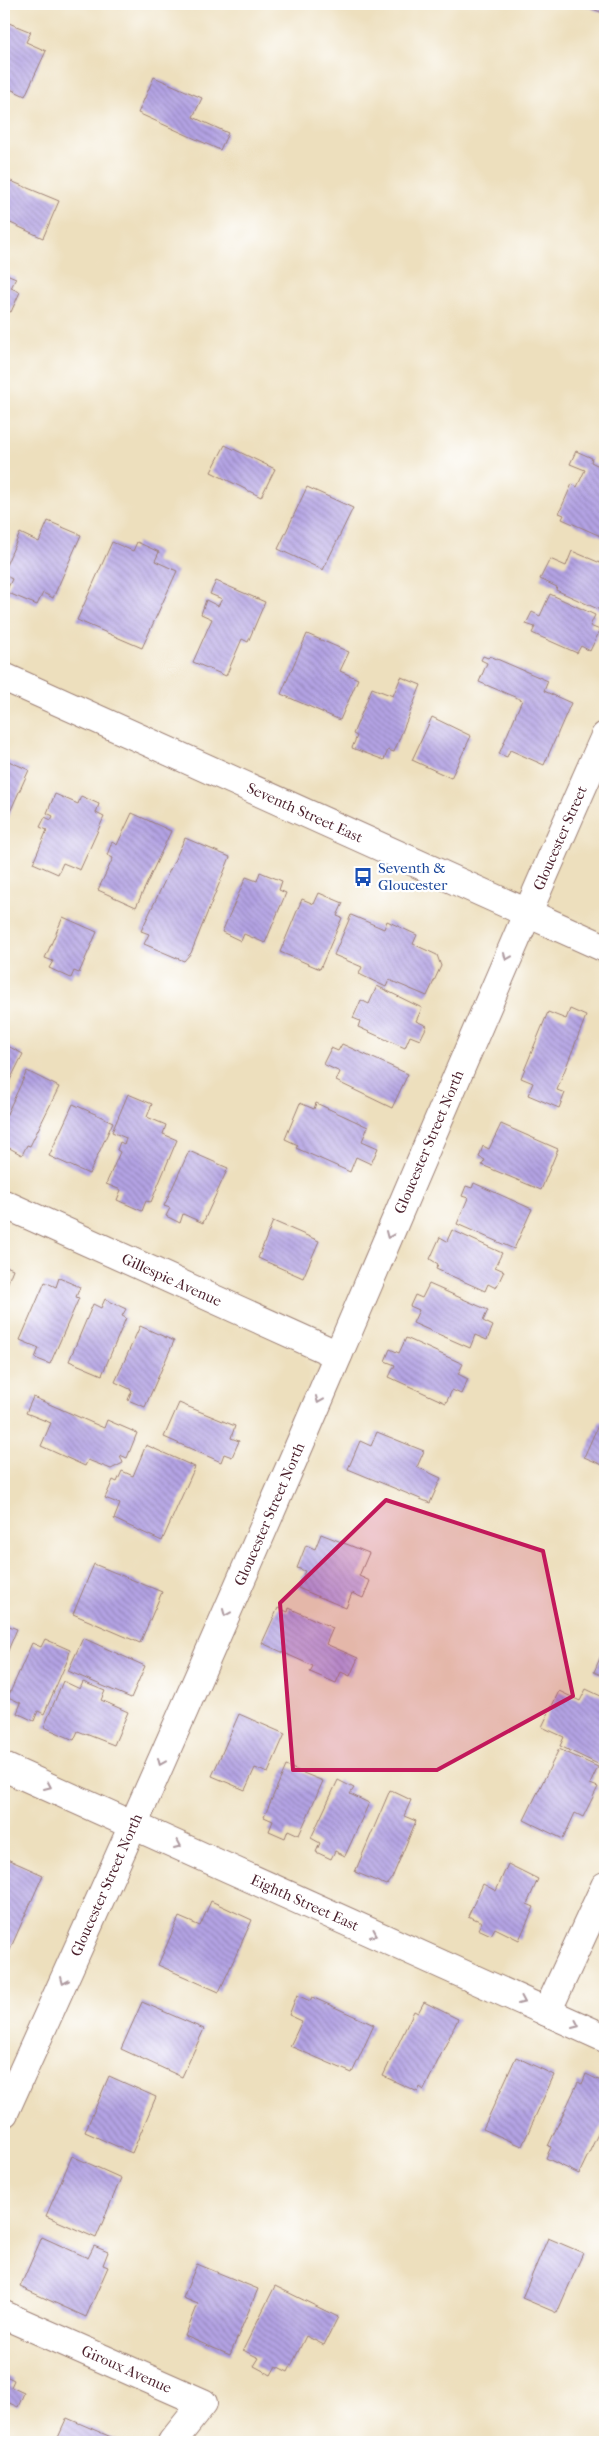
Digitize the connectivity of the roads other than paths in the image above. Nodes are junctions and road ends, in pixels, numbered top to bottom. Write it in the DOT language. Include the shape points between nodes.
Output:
graph roads {
  1 [pos="4,677"];
  2 [pos="605,736"];
  3 [pos="526,912"];
  4 [pos="605,948"];
  5 [pos="4,1204"];
  6 [pos="338,1355"];
  7 [pos="4,1766"];
  8 [pos="134,1824"];
  9 [pos="605,1886"];
  10 [pos="547,2012"];
  11 [pos="605,2038"];
  12 [pos="4,2113"];
  13 [pos="4,2315"];
  14 [pos="172,2442"];
  1 -- 3 [label="street, Seventh Street East"];
  2 -- 3 [label="street, Gloucester Street"];
  3 -- 4 [label="street, Seventh Street East"];
  3 -- 6 [label="street, Gloucester Street North, one-way"];
  5 -- 6 [label="street, Gillespie Avenue"];
  6 -- 8 [label="street, Gloucester Street North, one-way"];
  7 -- 8 [label="street, Eighth Street East, one-way"];
  8 -- 10 [label="street, Eighth Street East, one-way"];
  8 -- 12 [label="street, Gloucester Street North, one-way"];
  9 -- 10 [label="street"];
  10 -- 11 [label="street, Eighth Street East, one-way"];
  13 -- 14 [label="street, Giroux Avenue" via="203,2403"];
}
